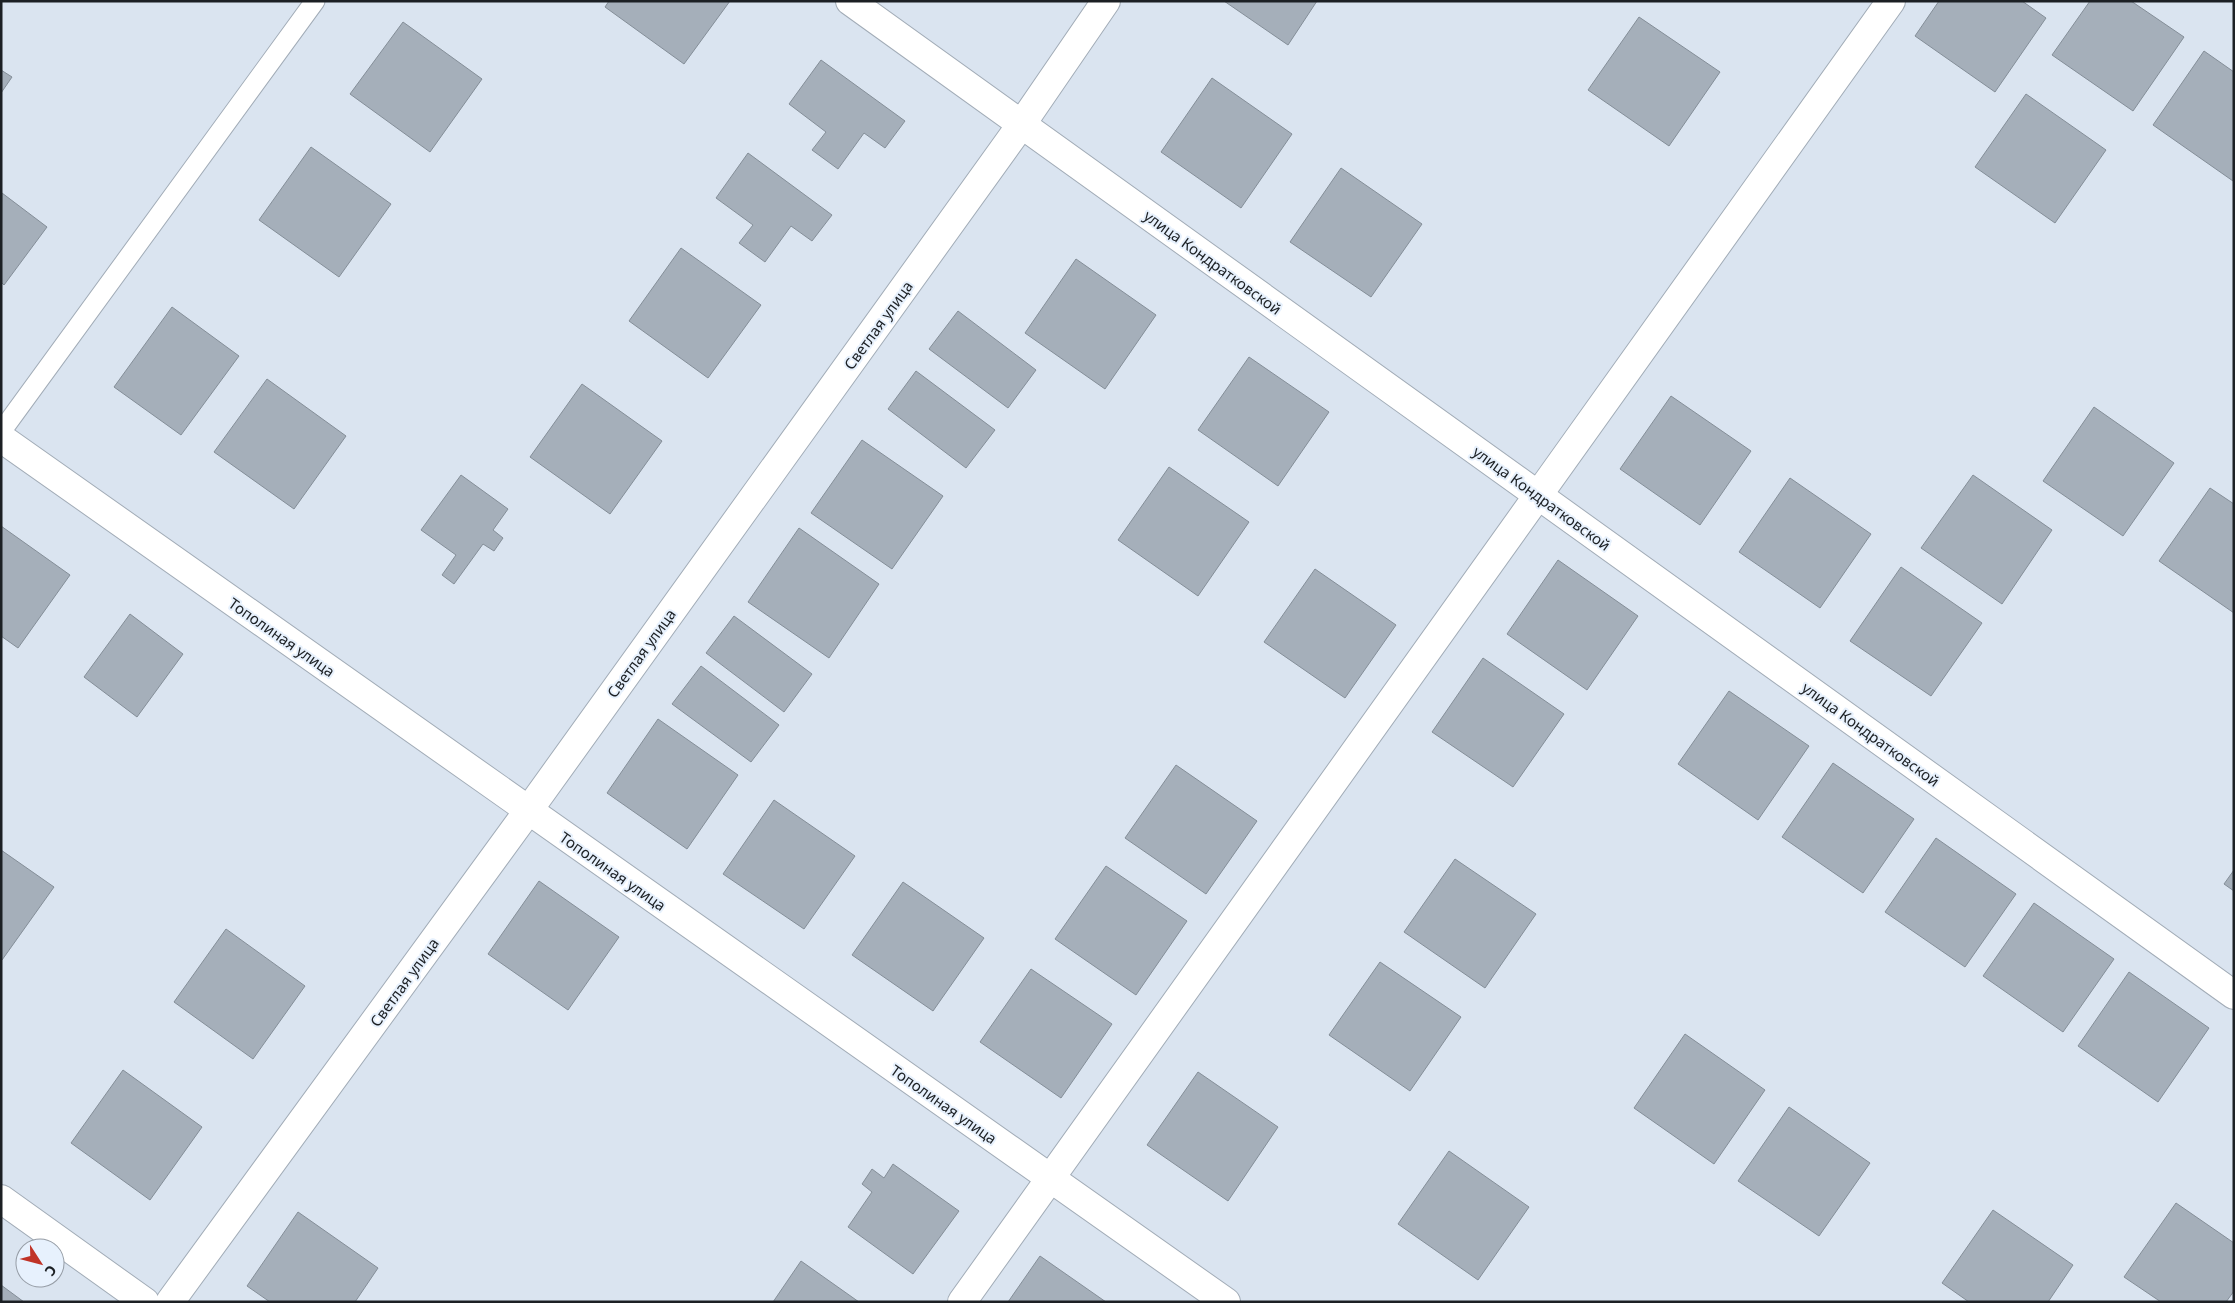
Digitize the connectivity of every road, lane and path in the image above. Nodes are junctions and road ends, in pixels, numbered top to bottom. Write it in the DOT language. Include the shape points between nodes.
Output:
graph roads {
  1 [pos="314,1"];
  2 [pos="850,1"];
  3 [pos="1106,1"];
  4 [pos="1891,1"];
  5 [pos="1022,125"];
  6 [pos="1,432"];
  7 [pos="1,438"];
  8 [pos="1538,495"];
  9 [pos="528,811"];
  10 [pos="2234,994"];
  11 [pos="1050,1178"];
  12 [pos="1,1199"];
  13 [pos="145,1302"];
  14 [pos="170,1302"];
  15 [pos="962,1302"];
  16 [pos="1226,1302"];
  1 -- 6 [label="lane"];
  2 -- 5 [label="street, улица Кондратковской"];
  3 -- 5 [label="street, Светлая улица"];
  4 -- 8 [label="street"];
  5 -- 8 [label="street, улица Кондратковской"];
  5 -- 9 [label="street, Светлая улица"];
  7 -- 9 [label="street, Тополиная улица"];
  8 -- 10 [label="street, улица Кондратковской"];
  8 -- 11 [label="street"];
  9 -- 11 [label="street, Тополиная улица"];
  9 -- 14 [label="street, Светлая улица"];
  11 -- 15 [label="street"];
  11 -- 16 [label="street, Тополиная улица"];
  12 -- 13 [label="street"];
}
